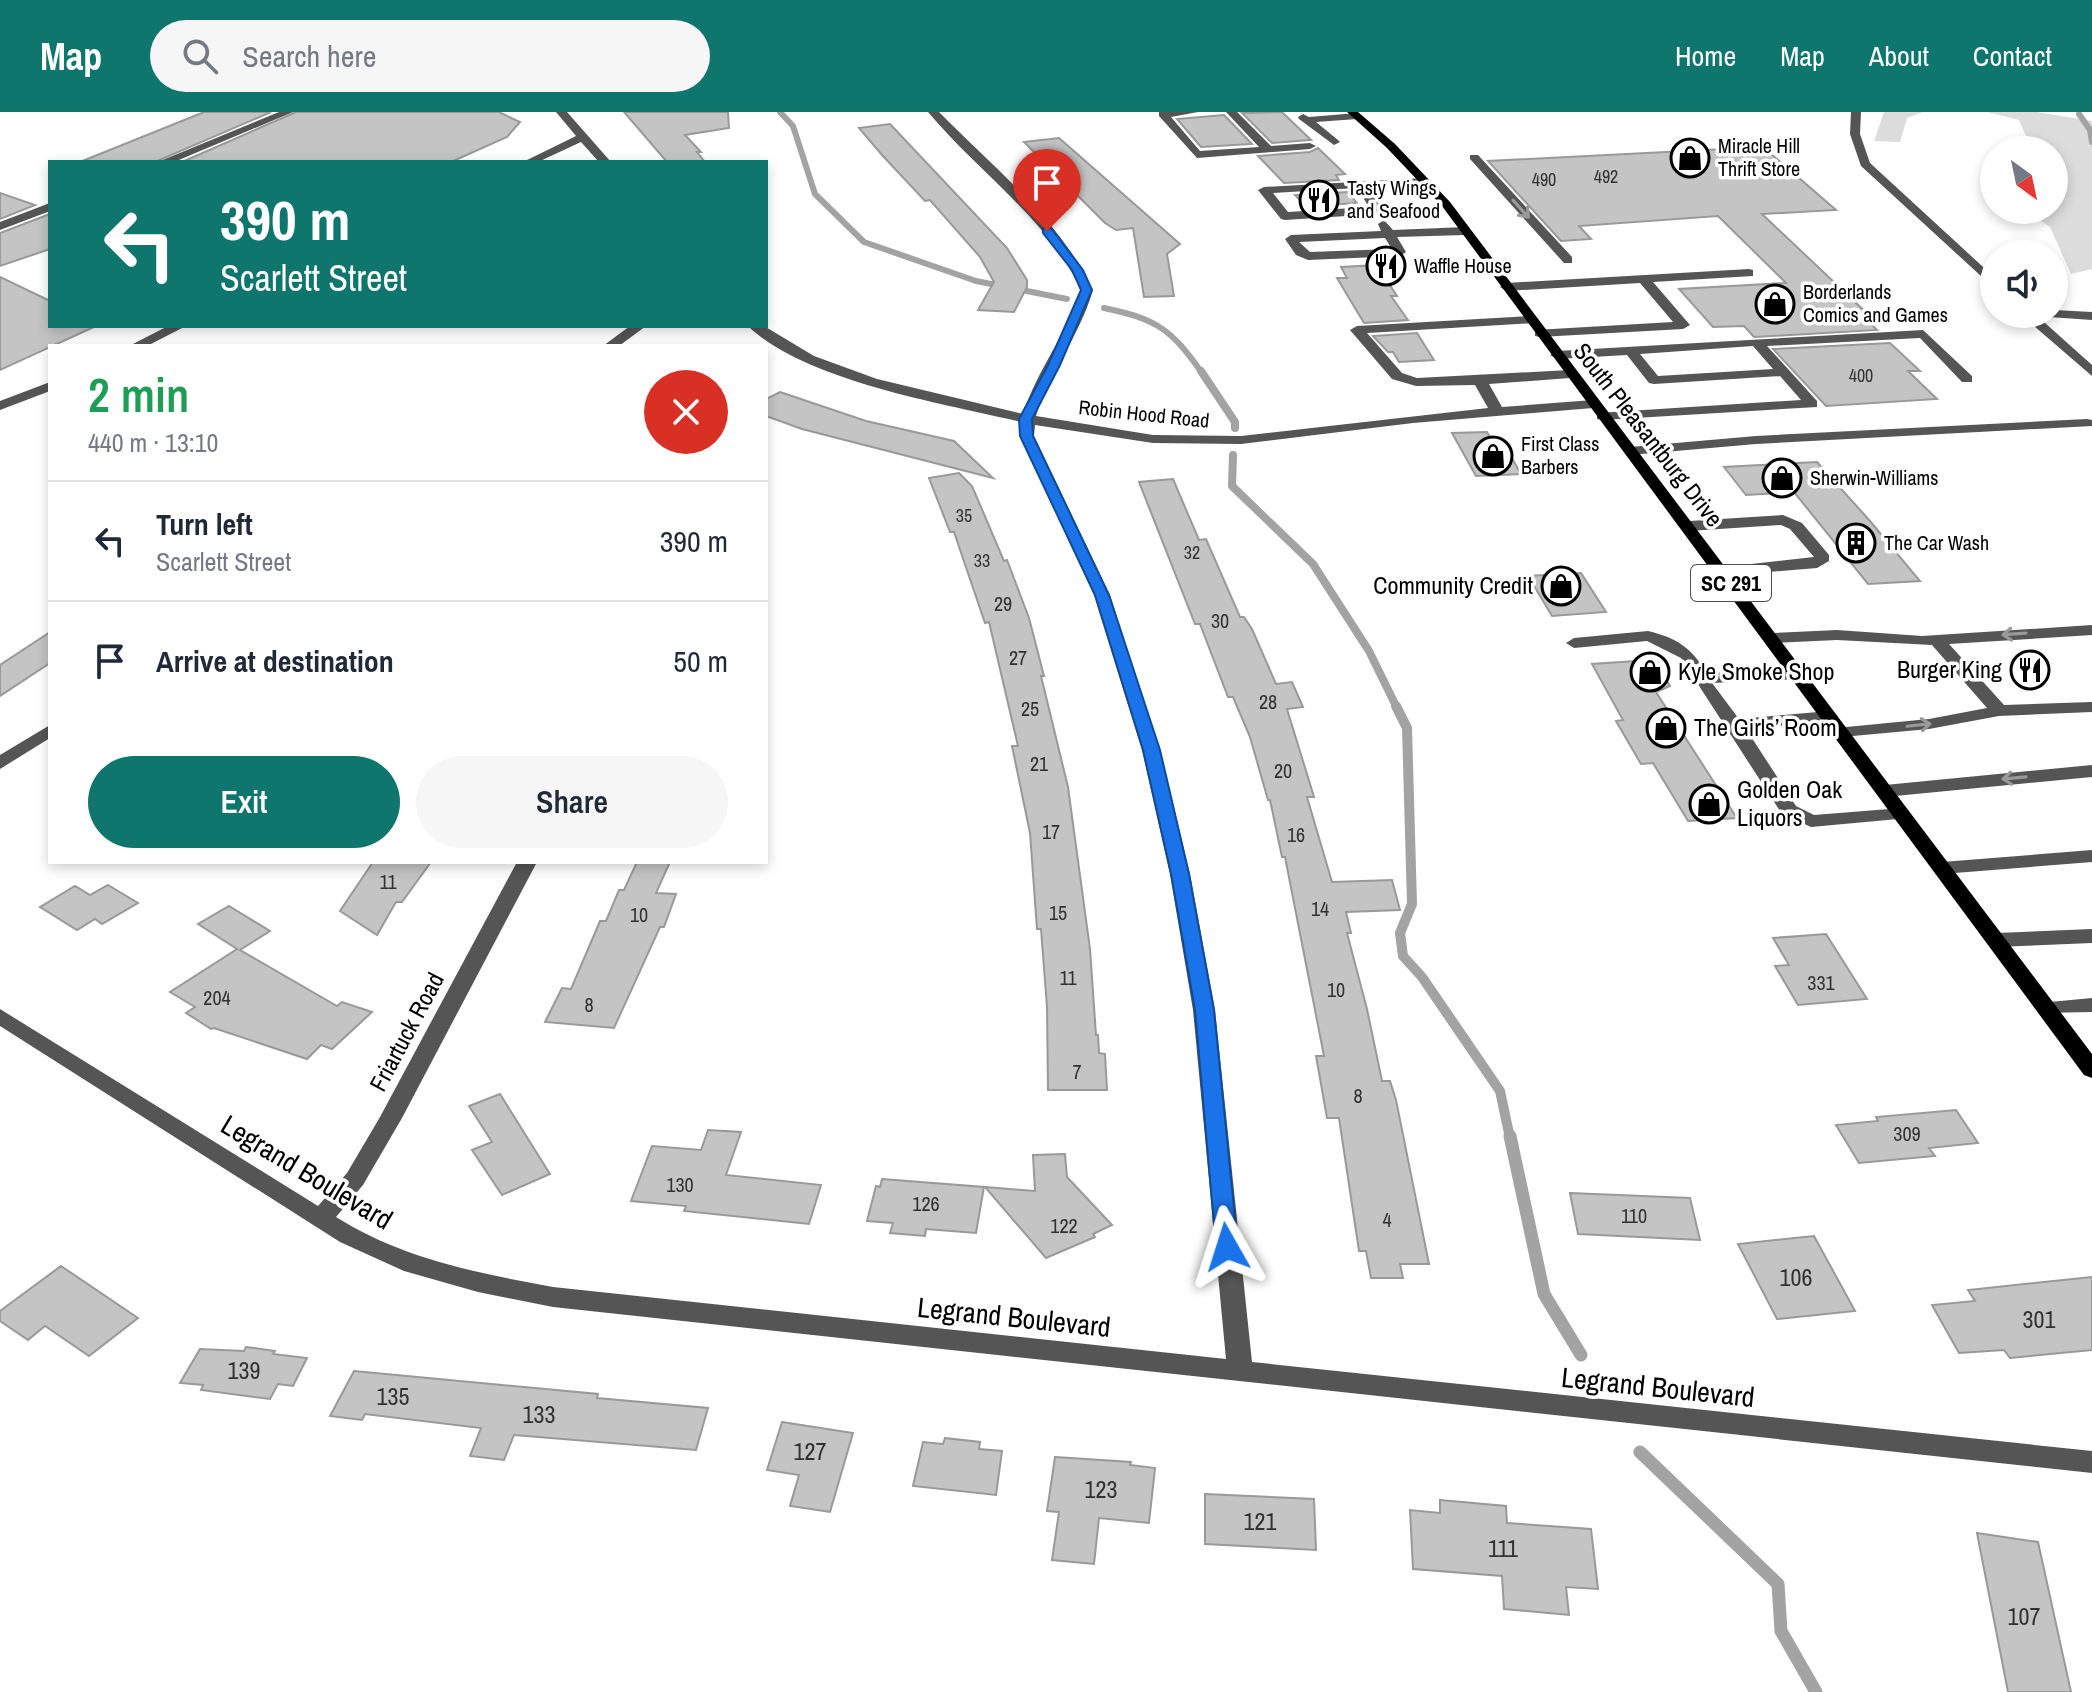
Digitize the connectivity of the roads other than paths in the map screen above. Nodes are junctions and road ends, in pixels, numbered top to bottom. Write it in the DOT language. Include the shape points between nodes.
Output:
graph roads {
  1 [pos="288,112"];
  2 [pos="561,112"];
  3 [pos="933,112"];
  4 [pos="1193,112"];
  5 [pos="1231,112"];
  6 [pos="1297,112"];
  7 [pos="1856,112"];
  8 [pos="1355,114"];
  9 [pos="1307,120"];
  10 [pos="583,137"];
  11 [pos="1334,142"];
  12 [pos="1310,146"];
  13 [pos="1268,149"];
  14 [pos="1474,157"];
  15 [pos="169,160"];
  16 [pos="533,160"];
  17 [pos="603,160"];
  18 [pos="1424,181"];
  19 [pos="1361,185"];
  20 [pos="48,208"];
  21 [pos="1377,210"];
  22 [pos="0,226"];
  23 [pos="1465,231"];
  24 [pos="1389,234"];
  25 [pos="1568,260"];
  26 [pos="1980,271"];
  27 [pos="1749,273"];
  28 [pos="1643,279"];
  29 [pos="1506,287"];
  30 [pos="2068,315"];
  31 [pos="2092,316"];
  32 [pos="1535,326"];
  33 [pos="175,328"];
  34 [pos="636,328"];
  35 [pos="758,328"];
  36 [pos="2043,328"];
  37 [pos="1756,342"];
  38 [pos="140,344"];
  39 [pos="613,344"];
  40 [pos="1630,350"];
  41 [pos="1557,355"];
  42 [pos="1783,372"];
  43 [pos="2092,372"];
  44 [pos="1570,374"];
  45 [pos="1967,379"];
  46 [pos="1480,381"];
  47 [pos="48,387"];
  48 [pos="0,406"];
  49 [pos="1598,410"];
  50 [pos="1497,412"];
  51 [pos="1026,419"];
  52 [pos="2087,423"];
  53 [pos="1630,451"];
  54 [pos="1689,526"];
  55 [pos="1722,571"];
  56 [pos="2092,630"];
  57 [pos="1772,638"];
  58 [pos="1936,640"];
  59 [pos="1574,643"];
  60 [pos="1798,674"];
  61 [pos="1700,678"];
  62 [pos="2092,707"];
  63 [pos="1999,711"];
  64 [pos="1829,716"];
  65 [pos="1734,725"];
  66 [pos="48,731"];
  67 [pos="1842,732"];
  68 [pos="0,763"];
  69 [pos="2092,771"];
  70 [pos="1885,791"];
  71 [pos="1902,814"];
  72 [pos="2092,856"];
  73 [pos="526,864"];
  74 [pos="1942,868"];
  75 [pos="2092,936"];
  76 [pos="1996,940"];
  77 [pos="2092,1005"];
  78 [pos="2047,1008"];
  79 [pos="0,1016"];
  80 [pos="2092,1070"];
  81 [pos="320,1219"];
  82 [pos="1240,1371"];
  83 [pos="2092,1462"];
  1 -- 15 [label="street"];
  2 -- 10 [label="street"];
  3 -- 51 [label="street" via="1047,231 1084,282 1086,296"];
  4 -- 13 [label="street" via="1163,114 1197,155"];
  5 -- 13 [label="street"];
  6 -- 9 [label="street"];
  7 -- 26 [label="street" via="1855,134 1865,164"];
  8 -- 9 [label="street"];
  8 -- 18 [label="main road, South Pleasantburg Drive / SC 291"];
  9 -- 11 [label="street"];
  10 -- 16 [label="street"];
  10 -- 17 [label="street"];
  12 -- 13 [label="street"];
  14 -- 25 [label="street, one-way"];
  18 -- 19 [label="street"];
  18 -- 23 [label="main road, South Pleasantburg Drive / SC 291"];
  19 -- 21 [label="street"];
  19 -- 21 [label="street" via="1264,190 1285,216"];
  20 -- 22 [label="street"];
  21 -- 24 [label="street"];
  23 -- 24 [label="street"];
  23 -- 29 [label="main road, South Pleasantburg Drive / SC 291"];
  24 -- 24 [label="street" via="1400,252 1308,256 1291,239"];
  27 -- 28 [label="street"];
  28 -- 29 [label="street"];
  28 -- 32 [label="street" via="1683,325"];
  29 -- 32 [label="main road, South Pleasantburg Drive / SC 291"];
  30 -- 31 [label="street"];
  32 -- 41 [label="main road, South Pleasantburg Drive / SC 291"];
  32 -- 46 [label="street" via="1357,330 1397,376 1416,382"];
  33 -- 38 [label="street"];
  34 -- 39 [label="street"];
  35 -- 51 [label="street, Robin Hood Road" via="809,359 872,382"];
  36 -- 43 [label="street"];
  37 -- 40 [label="street"];
  37 -- 42 [label="street"];
  37 -- 45 [label="street" via="1923,334"];
  40 -- 41 [label="street"];
  40 -- 42 [label="street" via="1654,380"];
  41 -- 44 [label="main road, South Pleasantburg Drive / SC 291"];
  42 -- 49 [label="street, Robin Hood Road" via="1812,404"];
  44 -- 46 [label="street"];
  44 -- 49 [label="main road, South Pleasantburg Drive / SC 291"];
  46 -- 50 [label="street"];
  47 -- 48 [label="street"];
  49 -- 50 [label="street, Robin Hood Road"];
  49 -- 53 [label="main road, South Pleasantburg Drive / SC 291"];
  50 -- 51 [label="street, Robin Hood Road" via="1212,442 1153,439"];
  51 -- 82 [label="street" via="1033,451 1102,595 1151,750 1180,874 1204,1010"];
  52 -- 53 [label="street"];
  53 -- 54 [label="main road, South Pleasantburg Drive / SC 291"];
  54 -- 55 [label="main road, South Pleasantburg Drive / SC 291"];
  54 -- 55 [label="street" via="1783,520 1796,526 1823,558 1817,563"];
  55 -- 57 [label="main road, South Pleasantburg Drive / SC 291"];
  56 -- 58 [label="street, one-way"];
  57 -- 58 [label="street"];
  57 -- 60 [label="main road, South Pleasantburg Drive / SC 291"];
  58 -- 63 [label="street"];
  59 -- 61 [label="street" via="1648,636 1688,655"];
  60 -- 61 [label="street"];
  60 -- 64 [label="main road, South Pleasantburg Drive / SC 291"];
  61 -- 65 [label="street"];
  62 -- 63 [label="street"];
  67 -- 63 [label="street, one-way"];
  64 -- 65 [label="street"];
  64 -- 67 [label="main road, South Pleasantburg Drive / SC 291"];
  65 -- 71 [label="street" via="1789,810 1811,821"];
  66 -- 68 [label="street"];
  67 -- 70 [label="main road, South Pleasantburg Drive / SC 291"];
  69 -- 70 [label="street, one-way"];
  70 -- 71 [label="main road, South Pleasantburg Drive / SC 291"];
  71 -- 74 [label="main road, South Pleasantburg Drive / SC 291"];
  72 -- 74 [label="street"];
  73 -- 81 [label="street, Friartuck Road" via="391,1118 355,1179"];
  74 -- 76 [label="main road, South Pleasantburg Drive / SC 291"];
  75 -- 76 [label="street"];
  76 -- 78 [label="main road, South Pleasantburg Drive / SC 291"];
  77 -- 78 [label="street"];
  78 -- 80 [label="main road, South Pleasantburg Drive / SC 291"];
  79 -- 81 [label="street, Legrand Boulevard"];
  81 -- 82 [label="street, Legrand Boulevard" via="404,1262 553,1297"];
  82 -- 83 [label="street, Legrand Boulevard"];
}
